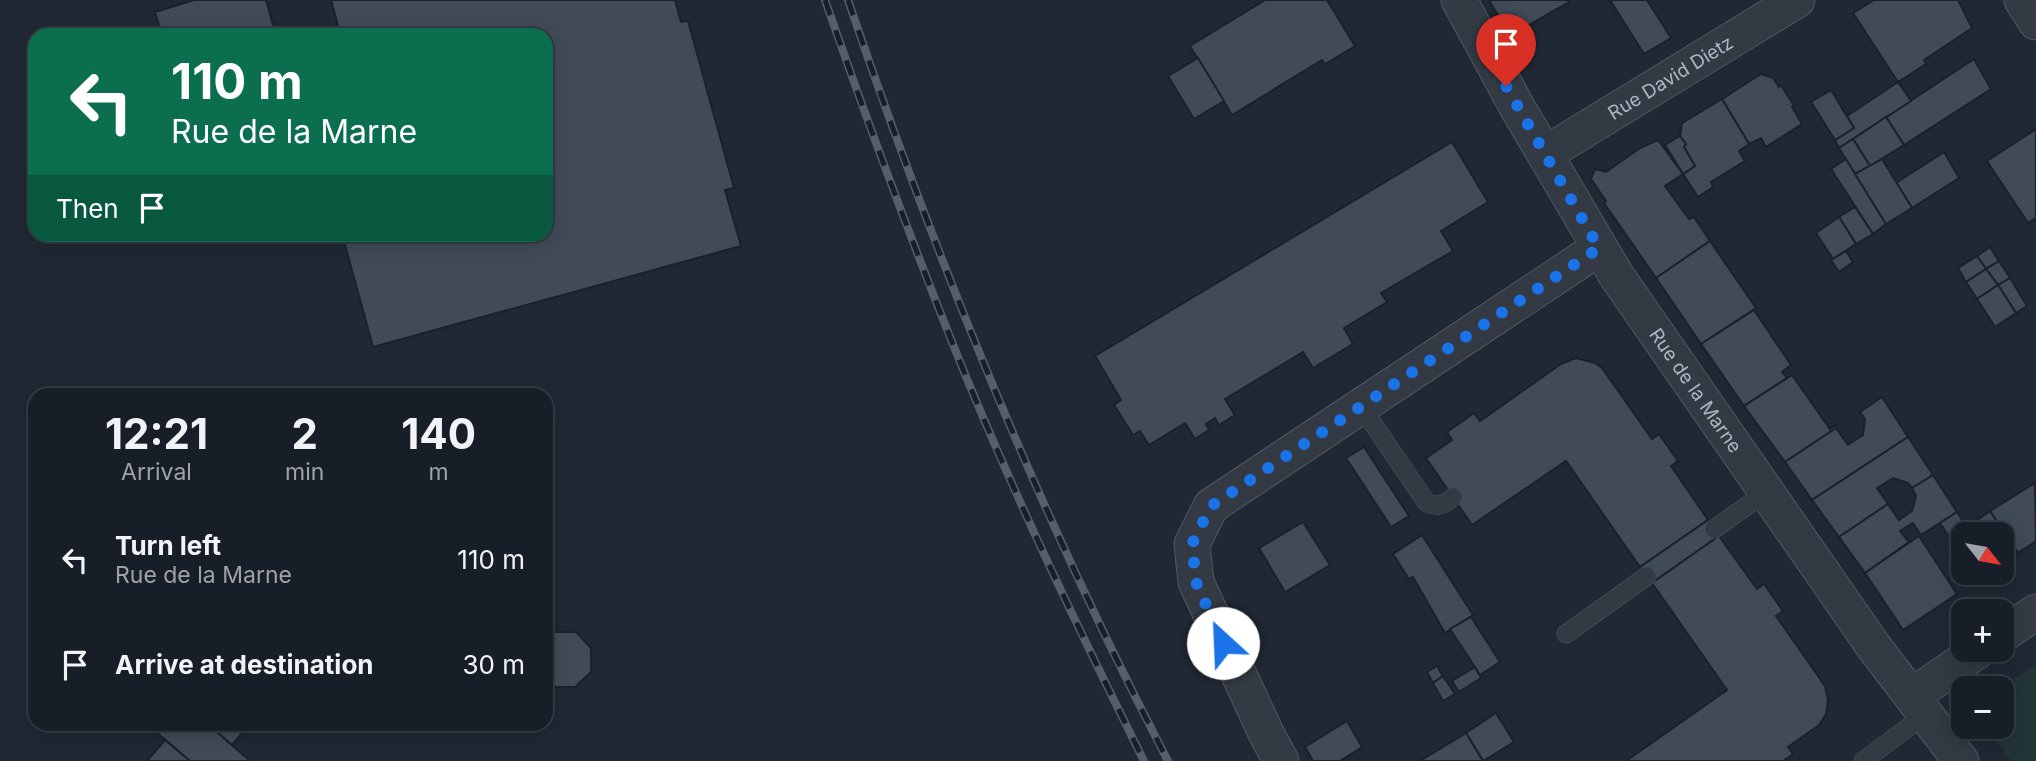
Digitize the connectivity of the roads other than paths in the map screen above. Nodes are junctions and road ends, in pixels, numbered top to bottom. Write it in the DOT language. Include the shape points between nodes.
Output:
graph roads {
  1 [pos="1459,0"];
  2 [pos="1797,0"];
  3 [pos="2022,0"];
  4 [pos="2036,22"];
  5 [pos="1545,154"];
  6 [pos="1599,248"];
  7 [pos="1361,406"];
  8 [pos="1765,493"];
  9 [pos="1453,497"];
  10 [pos="1714,528"];
  11 [pos="1647,576"];
  12 [pos="2036,612"];
  13 [pos="2014,627"];
  14 [pos="1566,634"];
  15 [pos="1966,662"];
  16 [pos="1919,705"];
  17 [pos="1273,747"];
  18 [pos="1863,761"];
  19 [pos="1961,761"];
  1 -- 5 [label="street, Rue de la Marne"];
  2 -- 5 [label="street, Rue David Dietz"];
  3 -- 4 [label="street"];
  5 -- 6 [label="street, Rue de la Marne"];
  6 -- 7 [label="street"];
  6 -- 8 [label="street, Rue de la Marne"];
  7 -- 9 [label="lane" via="1426,502 1443,505"];
  7 -- 17 [label="street" via="1211,506 1192,544 1196,582"];
  8 -- 10 [label="lane"];
  8 -- 16 [label="street, Rue de la Marne"];
  11 -- 14 [label="lane"];
  12 -- 13 [label="street"];
  15 -- 16 [label="street"];
  16 -- 18 [label="lane"];
  16 -- 19 [label="street, Rue de la Marne"];
}
